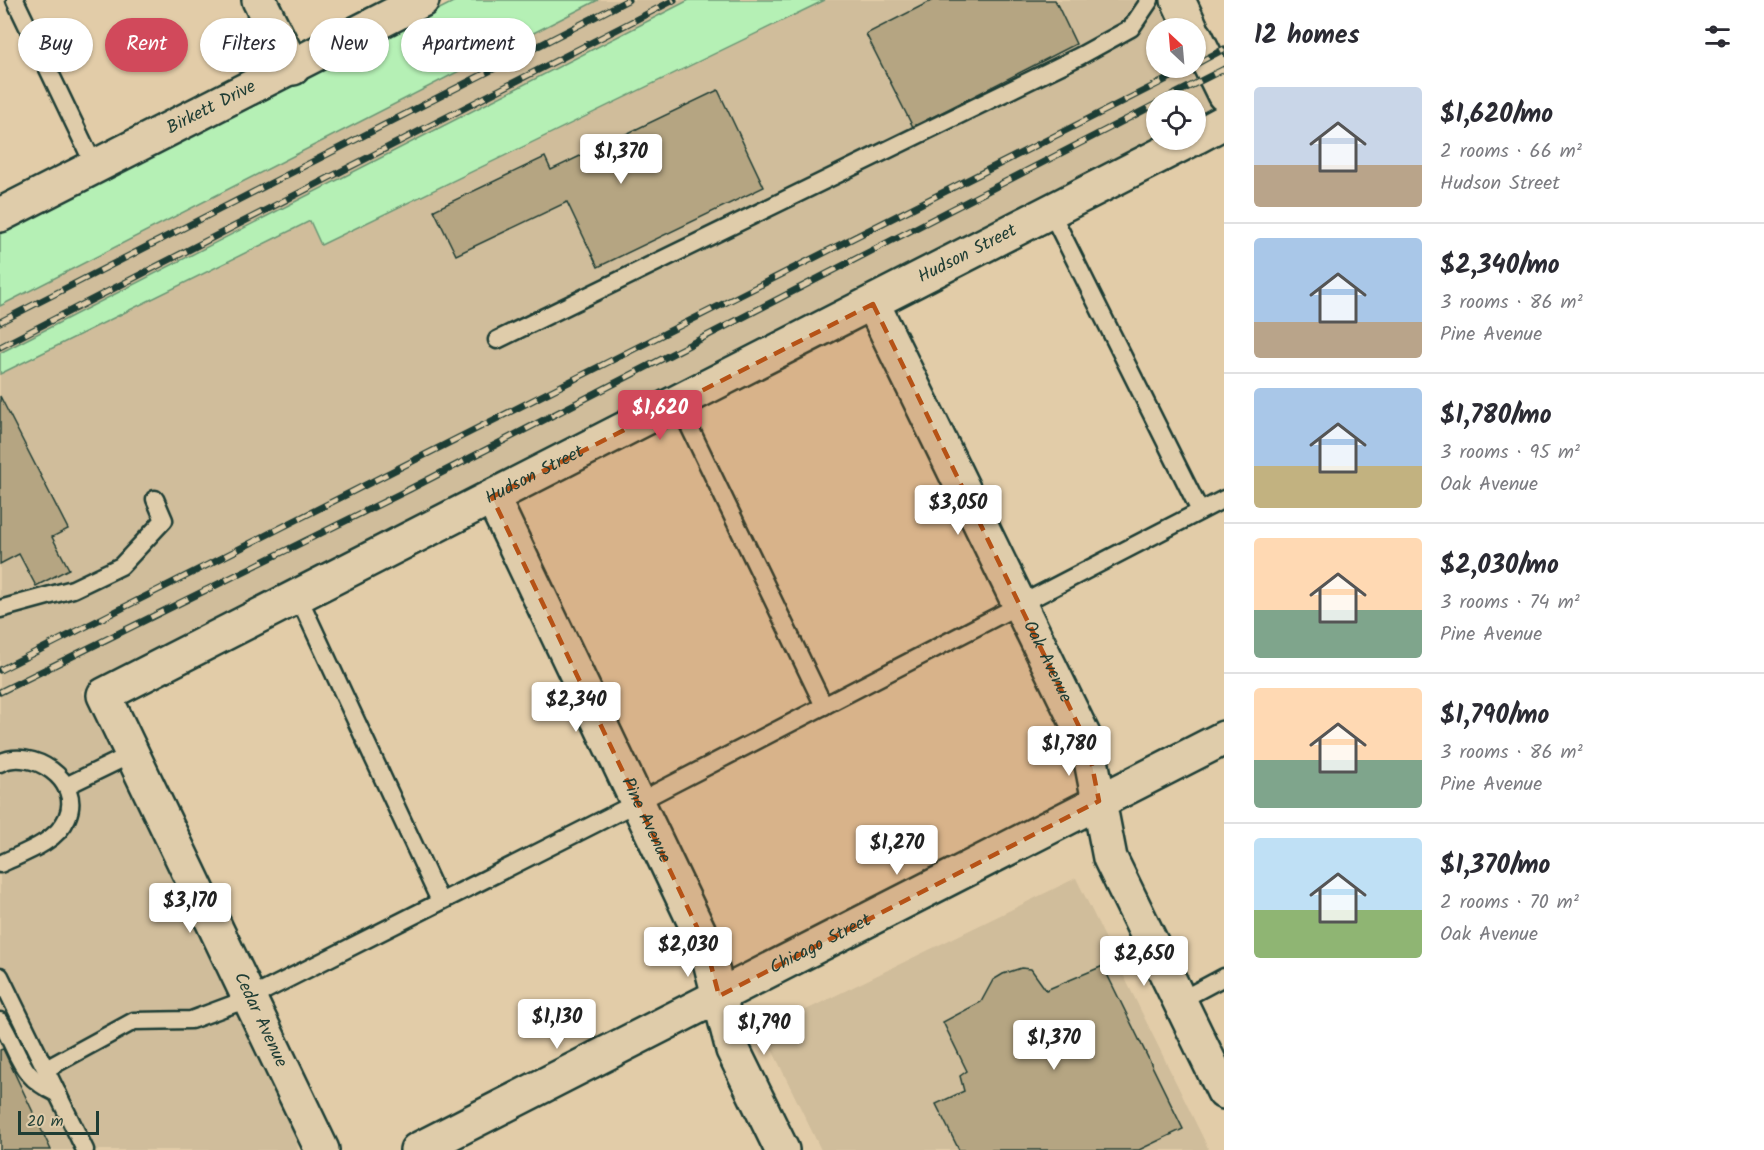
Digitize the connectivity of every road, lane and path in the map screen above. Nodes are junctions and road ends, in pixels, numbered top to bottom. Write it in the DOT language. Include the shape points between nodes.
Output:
graph roads {
  1 [pos="15,0"];
  2 [pos="260,0"];
  3 [pos="422,0"];
  4 [pos="1150,0"];
  5 [pos="1178,0"];
  6 [pos="268,18"];
  7 [pos="1186,18"];
  8 [pos="1206,57"];
  9 [pos="297,65"];
  10 [pos="284,72"];
  11 [pos="1224,94"];
  12 [pos="1224,122"];
  13 [pos="1206,132"];
  14 [pos="1171,150"];
  15 [pos="95,167"];
  16 [pos="1051,212"];
  17 [pos="0,215"];
  18 [pos="873,304"];
  19 [pos="497,340"];
  20 [pos="678,403"];
  21 [pos="492,497"];
  22 [pos="155,499"];
  23 [pos="1224,499"];
  24 [pos="1200,511"];
  25 [pos="298,596"];
  26 [pos="1020,604"];
  27 [pos="0,609"];
  28 [pos="104,695"];
  29 [pos="824,706"];
  30 [pos="1224,738"];
  31 [pos="132,754"];
  32 [pos="0,763"];
  33 [pos="66,786"];
  34 [pos="1099,801"];
  35 [pos="638,802"];
  36 [pos="0,864"];
  37 [pos="440,901"];
  38 [pos="0,976"];
  39 [pos="1224,977"];
  40 [pos="719,996"];
  41 [pos="250,998"];
  42 [pos="1179,1001"];
  43 [pos="0,1021"];
  44 [pos="45,1069"];
  45 [pos="1224,1092"];
  46 [pos="58,1094"];
  47 [pos="85,1150"];
  48 [pos="322,1150"];
  49 [pos="417,1150"];
  50 [pos="782,1150"];
  1 -- 15 [label="lane"];
  2 -- 6 [label="street"];
  3 -- 9 [label="street, Birkett Drive"];
  4 -- 19 [label="lane" via="1131,28 1080,56"];
  5 -- 7 [label="street"];
  8 -- 11 [label="street"];
  10 -- 15 [label="street, Birkett Drive"];
  12 -- 13 [label="street"];
  14 -- 16 [label="street, Hudson Street"];
  15 -- 17 [label="street, Birkett Drive"];
  16 -- 18 [label="street, Hudson Street"];
  16 -- 24 [label="lane"];
  18 -- 20 [label="street, Hudson Street"];
  18 -- 26 [label="street, Oak Avenue"];
  20 -- 21 [label="street, Hudson Street"];
  20 -- 29 [label="lane"];
  21 -- 25 [label="street, Hudson Street"];
  21 -- 35 [label="street, Pine Avenue"];
  22 -- 27 [label="lane" via="164,520 121,566 74,589"];
  23 -- 24 [label="lane"];
  24 -- 26 [label="lane"];
  25 -- 28 [label="street, Hudson Street"];
  25 -- 37 [label="lane"];
  26 -- 29 [label="lane"];
  26 -- 34 [label="street, Oak Avenue" via="1088,745"];
  28 -- 31 [label="street, Cedar Avenue"];
  29 -- 35 [label="lane"];
  30 -- 34 [label="street, Chicago Street"];
  31 -- 33 [label="lane"];
  31 -- 41 [label="street, Cedar Avenue"];
  32 -- 33 [label="lane" via="10,758 42,762"];
  33 -- 36 [label="lane" via="70,799 67,818 46,842"];
  34 -- 40 [label="street, Chicago Street"];
  34 -- 42 [label="street, Oak Avenue" via="1110,858"];
  35 -- 37 [label="lane"];
  35 -- 40 [label="street, Pine Avenue" via="706,946"];
  37 -- 41 [label="lane"];
  38 -- 44 [label="lane"];
  39 -- 42 [label="lane"];
  40 -- 49 [label="street, Chicago Street"];
  40 -- 50 [label="street, Pine Avenue" via="733,1050"];
  41 -- 44 [label="lane" via="191,1020 134,1021"];
  41 -- 48 [label="street, Cedar Avenue"];
  42 -- 45 [label="street, Oak Avenue"];
  43 -- 46 [label="lane" via="26,1073 38,1085"];
  44 -- 46 [label="lane"];
  46 -- 47 [label="lane"];
}
